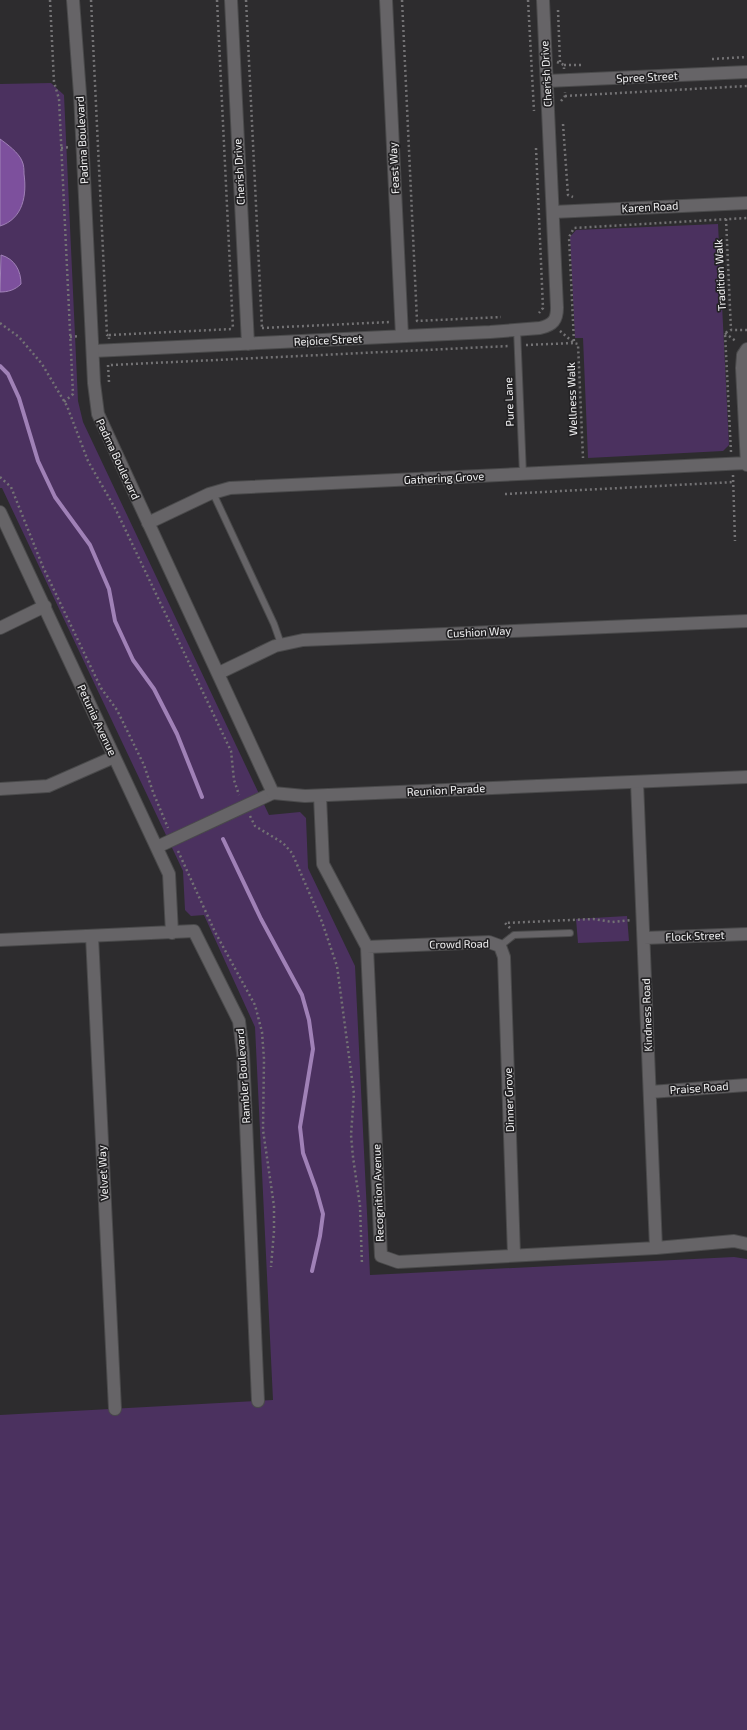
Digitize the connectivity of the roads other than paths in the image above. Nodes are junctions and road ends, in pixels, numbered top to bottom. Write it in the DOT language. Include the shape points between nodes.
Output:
graph roads {
  1 [pos="73,0"];
  2 [pos="231,0"];
  3 [pos="386,0"];
  4 [pos="543,0"];
  5 [pos="747,72"];
  6 [pos="546,81"];
  7 [pos="747,203"];
  8 [pos="553,212"];
  9 [pos="557,316"];
  10 [pos="516,329"];
  11 [pos="402,336"];
  12 [pos="248,344"];
  13 [pos="747,349"];
  14 [pos="92,350"];
  15 [pos="747,464"];
  16 [pos="523,475"];
  17 [pos="213,493"];
  18 [pos="0,512"];
  19 [pos="148,523"];
  20 [pos="45,606"];
  21 [pos="747,621"];
  22 [pos="0,628"];
  23 [pos="281,644"];
  24 [pos="219,673"];
  25 [pos="114,757"];
  26 [pos="747,777"];
  27 [pos="637,782"];
  28 [pos="0,788"];
  29 [pos="273,793"];
  30 [pos="320,796"];
  31 [pos="156,847"];
  32 [pos="172,933"];
  33 [pos="570,933"];
  34 [pos="747,934"];
  35 [pos="92,936"];
  36 [pos="644,938"];
  37 [pos="0,940"];
  38 [pos="500,946"];
  39 [pos="367,947"];
  40 [pos="747,1084"];
  41 [pos="650,1092"];
  42 [pos="747,1244"];
  43 [pos="656,1248"];
  44 [pos="514,1255"];
  45 [pos="258,1401"];
  46 [pos="115,1409"];
  1 -- 14 [label="street, Padma Boulevard"];
  2 -- 12 [label="street, Cherish Drive"];
  3 -- 11 [label="street, Feast Way"];
  4 -- 6 [label="street, Cherish Drive"];
  5 -- 6 [label="street, Spree Street"];
  6 -- 8 [label="street, Cherish Drive"];
  7 -- 8 [label="street, Karen Road"];
  8 -- 9 [label="street, Cherish Drive"];
  9 -- 10 [label="street, Rejoice Street" via="548,326"];
  10 -- 11 [label="street, Rejoice Street"];
  10 -- 16 [label="lane, Pure Lane"];
  11 -- 12 [label="street, Rejoice Street"];
  12 -- 14 [label="street, Rejoice Street"];
  13 -- 15 [label="street" via="743,355 742,368"];
  14 -- 19 [label="street, Padma Boulevard" via="98,414"];
  15 -- 16 [label="street, Gathering Grove"];
  16 -- 17 [label="street, Gathering Grove" via="240,488"];
  17 -- 19 [label="street, Gathering Grove"];
  17 -- 23 [label="lane"];
  18 -- 20 [label="street, Petunia Avenue"];
  19 -- 24 [label="street, Padma Boulevard"];
  20 -- 22 [label="street"];
  20 -- 25 [label="street, Petunia Avenue"];
  21 -- 23 [label="street, Cushion Way" via="303,640"];
  23 -- 24 [label="street, Cushion Way"];
  24 -- 29 [label="street, Padma Boulevard"];
  25 -- 28 [label="street" via="48,786"];
  25 -- 31 [label="street, Petunia Avenue"];
  26 -- 27 [label="street, Reunion Parade"];
  27 -- 30 [label="street, Reunion Parade"];
  27 -- 36 [label="street, Kindness Road"];
  29 -- 30 [label="street, Reunion Parade"];
  29 -- 31 [label="street" via="176,845"];
  30 -- 39 [label="street, Recognition Avenue" via="323,864"];
  31 -- 32 [label="street, Petunia Avenue" via="169,874"];
  32 -- 35 [label="street, Rambler Boulevard"];
  32 -- 45 [label="street, Rambler Boulevard" via="194,931 238,1021 243,1053"];
  33 -- 38 [label="lane, Crowd Road" via="514,935"];
  34 -- 36 [label="street, Flock Street"];
  35 -- 37 [label="street, Rambler Boulevard"];
  35 -- 46 [label="street, Velvet Way"];
  36 -- 41 [label="street, Kindness Road"];
  38 -- 39 [label="street, Crowd Road" via="489,942"];
  38 -- 44 [label="street, Dinner Grove" via="504,957"];
  39 -- 44 [label="street, Recognition Avenue" via="380,1256 398,1262"];
  40 -- 41 [label="street, Praise Road"];
  41 -- 43 [label="street, Kindness Road"];
  42 -- 43 [label="street, Recognition Avenue" via="734,1241"];
  43 -- 44 [label="street, Recognition Avenue"];
}
